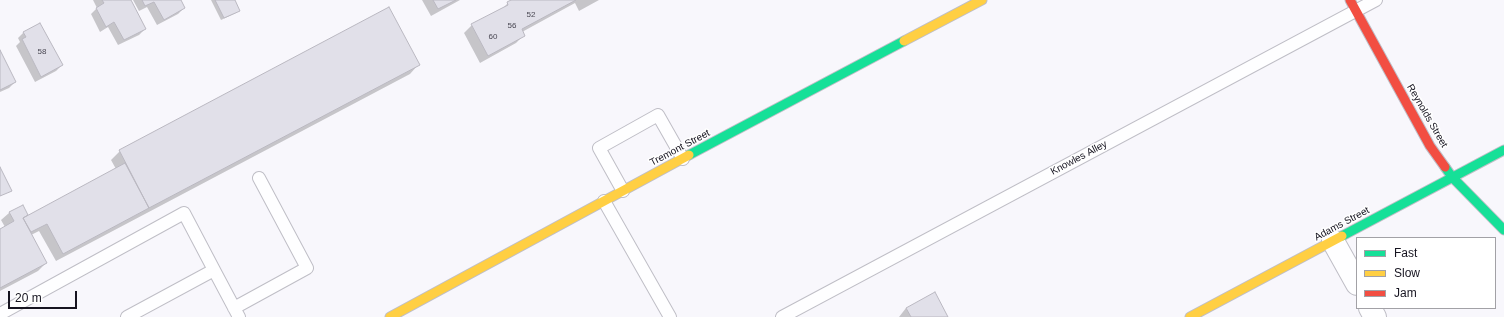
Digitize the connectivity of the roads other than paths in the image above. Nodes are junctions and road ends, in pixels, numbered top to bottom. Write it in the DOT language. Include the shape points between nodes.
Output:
graph roads {
  1 [pos="982,0"];
  2 [pos="1376,0"];
  3 [pos="1353,5"];
  4 [pos="1504,150"];
  5 [pos="683,159"];
  6 [pos="1452,177"];
  7 [pos="260,178"];
  8 [pos="623,191"];
  9 [pos="604,201"];
  10 [pos="1504,230"];
  11 [pos="1333,241"];
  12 [pos="214,270"];
  13 [pos="1356,282"];
  14 [pos="236,313"];
  15 [pos="0,314"];
  16 [pos="127,317"];
  17 [pos="390,317"];
  18 [pos="670,317"];
  19 [pos="782,317"];
  20 [pos="1190,317"];
  1 -- 5 [label="street, Tremont Street"];
  2 -- 3 [label="lane, Knowles Alley"];
  3 -- 6 [label="street, Reynolds Street" via="1420,130"];
  3 -- 19 [label="lane, Knowles Alley"];
  4 -- 6 [label="street, Adams Street"];
  5 -- 8 [label="street, Tremont Street"];
  5 -- 8 [label="lane" via="658,115 599,148"];
  6 -- 10 [label="street, Reynolds Street"];
  6 -- 11 [label="street, Adams Street"];
  7 -- 14 [label="lane" via="307,268"];
  8 -- 9 [label="street, Tremont Street"];
  9 -- 17 [label="street, Tremont Street"];
  9 -- 18 [label="lane"];
  11 -- 13 [label="street"];
  11 -- 20 [label="street, Adams Street"];
  12 -- 14 [label="lane"];
  12 -- 15 [label="lane" via="184,214"];
  12 -- 16 [label="lane"];
}
